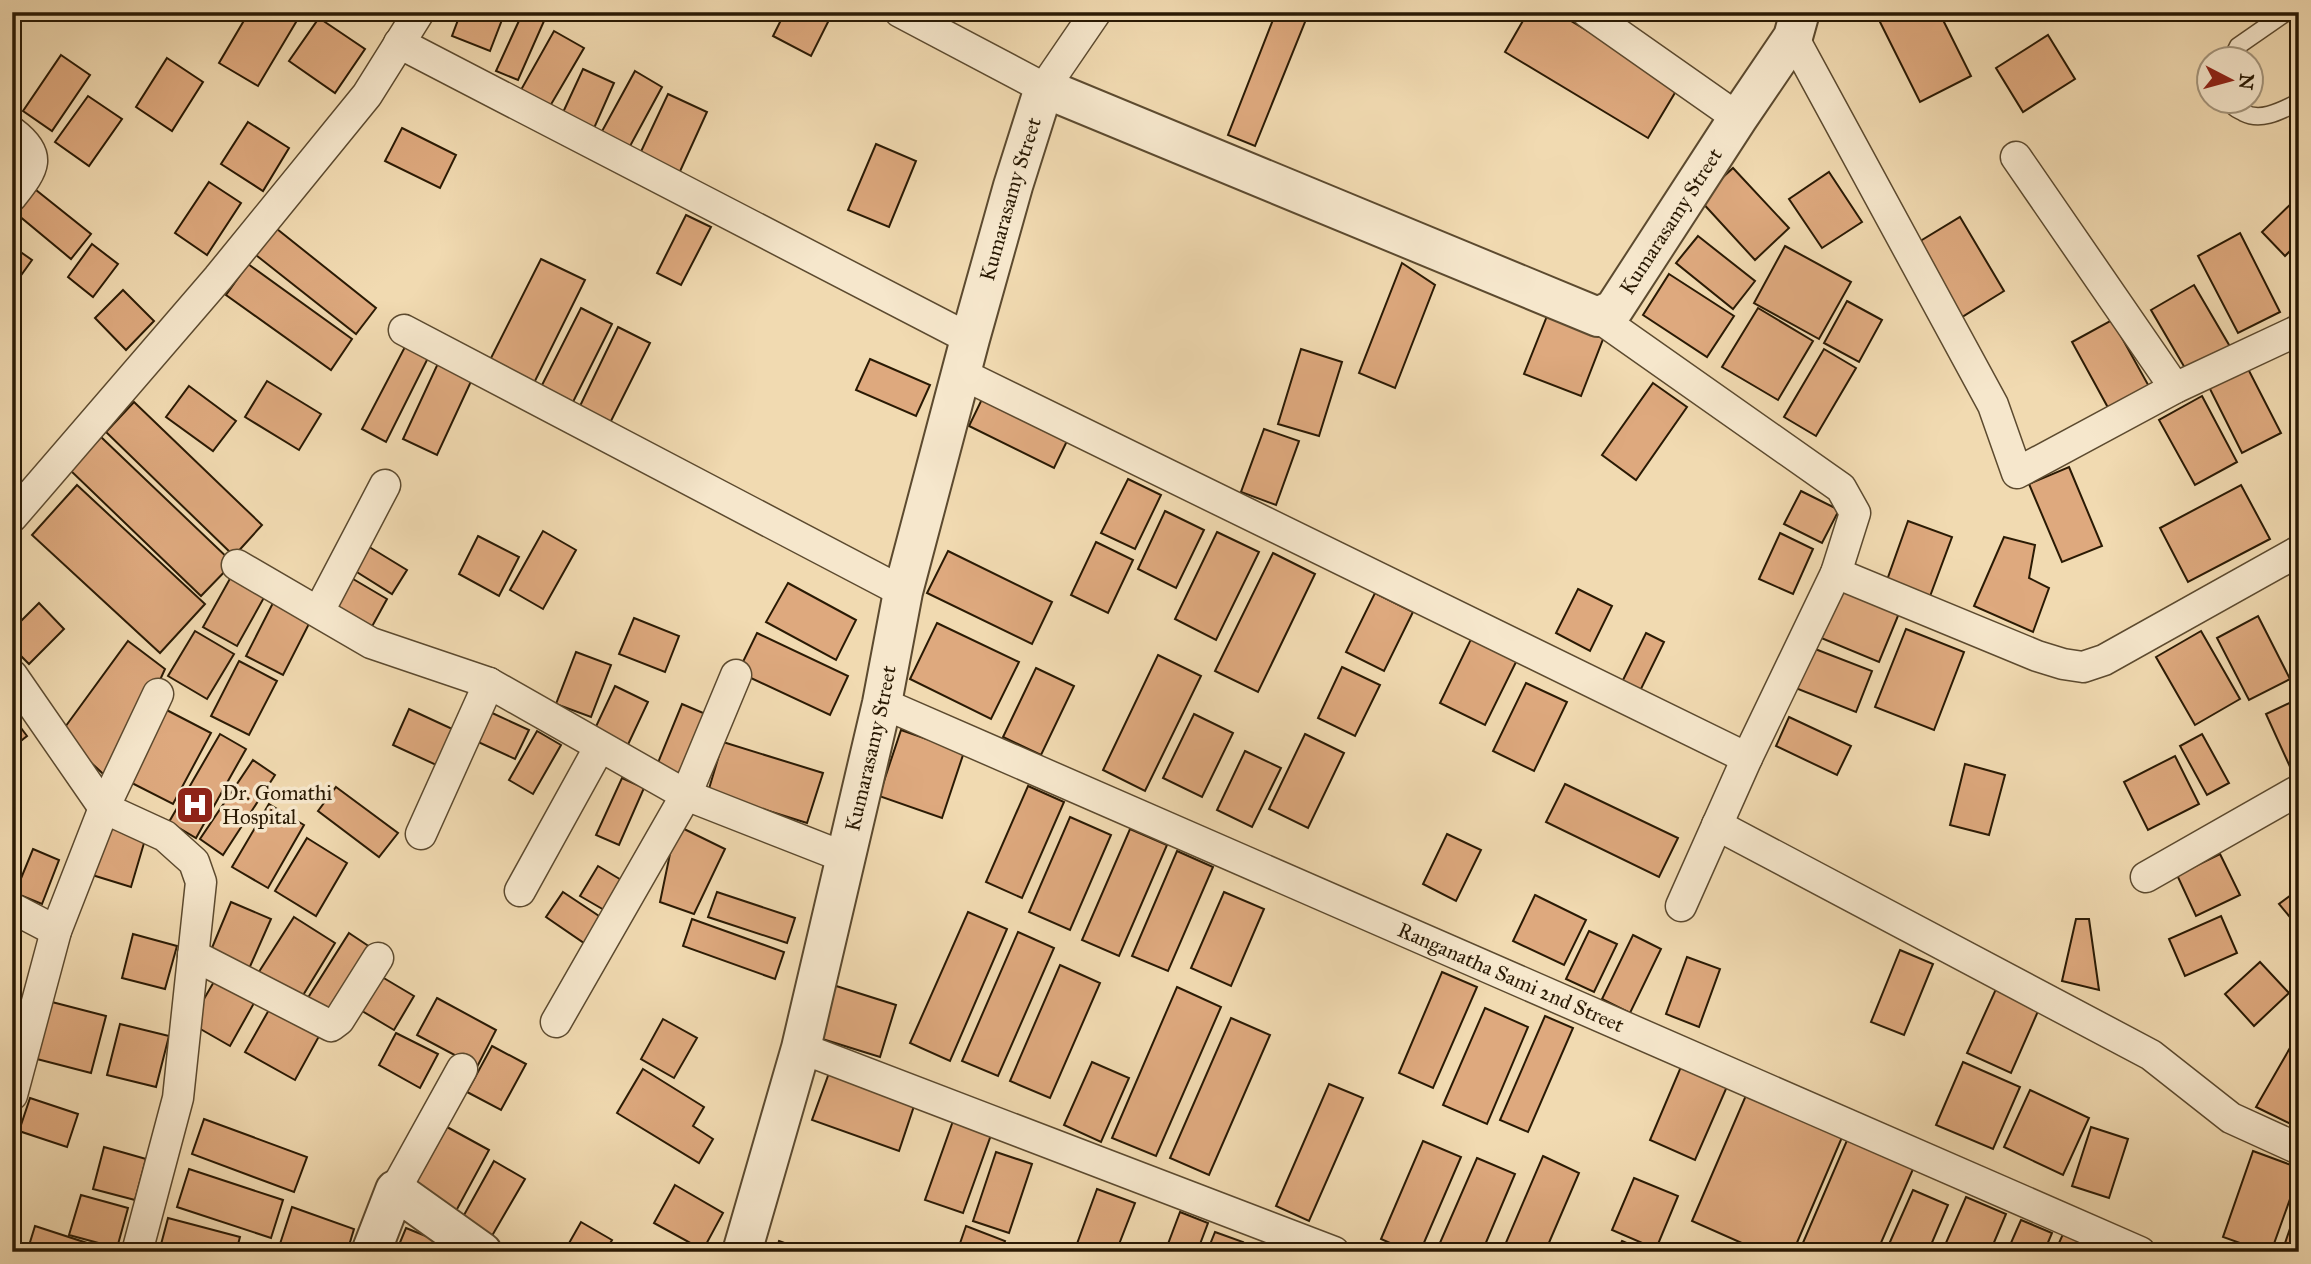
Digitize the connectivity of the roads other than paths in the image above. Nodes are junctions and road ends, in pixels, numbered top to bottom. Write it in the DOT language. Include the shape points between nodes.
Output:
graph roads {
  1 [pos="419,12"];
  2 [pos="900,12"];
  3 [pos="1096,12"];
  4 [pos="1587,12"];
  5 [pos="2287,12"];
  6 [pos="1796,25"];
  7 [pos="2299,27"];
  8 [pos="2299,39"];
  9 [pos="399,43"];
  10 [pos="2238,46"];
  11 [pos="1044,88"];
  12 [pos="2299,102"];
  13 [pos="2266,115"];
  14 [pos="1738,118"];
  15 [pos="12,132"];
  16 [pos="2016,157"];
  17 [pos="12,196"];
  18 [pos="1598,317"];
  19 [pos="404,330"];
  20 [pos="2299,330"];
  21 [pos="966,356"];
  22 [pos="2175,388"];
  23 [pos="385,485"];
  24 [pos="12,517"];
  25 [pos="2299,551"];
  26 [pos="237,565"];
  27 [pos="1836,573"];
  28 [pos="903,592"];
  29 [pos="319,611"];
  30 [pos="12,675"];
  31 [pos="736,676"];
  32 [pos="489,683"];
  33 [pos="158,694"];
  34 [pos="881,703"];
  35 [pos="600,748"];
  36 [pos="1746,758"];
  37 [pos="2299,789"];
  38 [pos="686,795"];
  39 [pos="104,808"];
  40 [pos="1717,825"];
  41 [pos="421,834"];
  42 [pos="844,857"];
  43 [pos="2146,877"];
  44 [pos="520,891"];
  45 [pos="1681,906"];
  46 [pos="12,908"];
  47 [pos="56,931"];
  48 [pos="193,955"];
  49 [pos="378,958"];
  50 [pos="556,1022"];
  51 [pos="801,1048"];
  52 [pos="462,1069"];
  53 [pos="12,1095"];
  54 [pos="2299,1149"];
  55 [pos="395,1190"];
  56 [pos="137,1252"];
  57 [pos="371,1252"];
  58 [pos="482,1252"];
  59 [pos="742,1252"];
  60 [pos="1334,1252"];
  61 [pos="2140,1252"];
  1 -- 9 [label="street"];
  2 -- 11 [label="street"];
  3 -- 11 [label="street"];
  4 -- 14 [label="street"];
  5 -- 10 [label="lane"];
  6 -- 14 [label="street, Kumarasamy Street"];
  6 -- 22 [label="street" via="1993,405 2017,473"];
  7 -- 8 [label="lane"];
  9 -- 21 [label="street"];
  9 -- 24 [label="street" via="367,95 227,267"];
  11 -- 18 [label="street, Kumarasamy Street"];
  11 -- 21 [label="street, Kumarasamy Street"];
  12 -- 13 [label="lane"];
  14 -- 18 [label="street, Kumarasamy Street" via="1614,309"];
  15 -- 17 [label="street" via="32,150 33,159"];
  16 -- 22 [label="street"];
  18 -- 27 [label="street" via="1841,488 1855,513"];
  19 -- 28 [label="street"];
  20 -- 22 [label="street"];
  21 -- 28 [label="street, Kumarasamy Street"];
  21 -- 36 [label="street"];
  23 -- 29 [label="street"];
  25 -- 27 [label="street" via="2084,667 2037,656"];
  26 -- 29 [label="street"];
  27 -- 36 [label="street"];
  28 -- 34 [label="street, Kumarasamy Street"];
  29 -- 32 [label="street" via="371,643"];
  30 -- 39 [label="street"];
  31 -- 38 [label="street"];
  32 -- 35 [label="street"];
  32 -- 41 [label="street"];
  33 -- 39 [label="street"];
  34 -- 42 [label="street, Kumarasamy Street"];
  34 -- 61 [label="street, Ranganatha Sami 2nd Street"];
  35 -- 38 [label="street"];
  35 -- 44 [label="street"];
  36 -- 40 [label="street"];
  37 -- 43 [label="street"];
  38 -- 42 [label="street"];
  38 -- 50 [label="street"];
  39 -- 47 [label="street"];
  39 -- 48 [label="street" via="165,836 194,862 201,882"];
  40 -- 45 [label="street"];
  40 -- 54 [label="street" via="2151,1055 2231,1118"];
  42 -- 51 [label="street, Kumarasamy Street"];
  46 -- 47 [label="street"];
  47 -- 53 [label="street"];
  48 -- 49 [label="street" via="331,1026"];
  48 -- 56 [label="street" via="178,1098"];
  51 -- 59 [label="street, Kumarasamy Street"];
  51 -- 60 [label="street"];
  52 -- 55 [label="street"];
  55 -- 57 [label="street"];
  55 -- 58 [label="street"];
}
